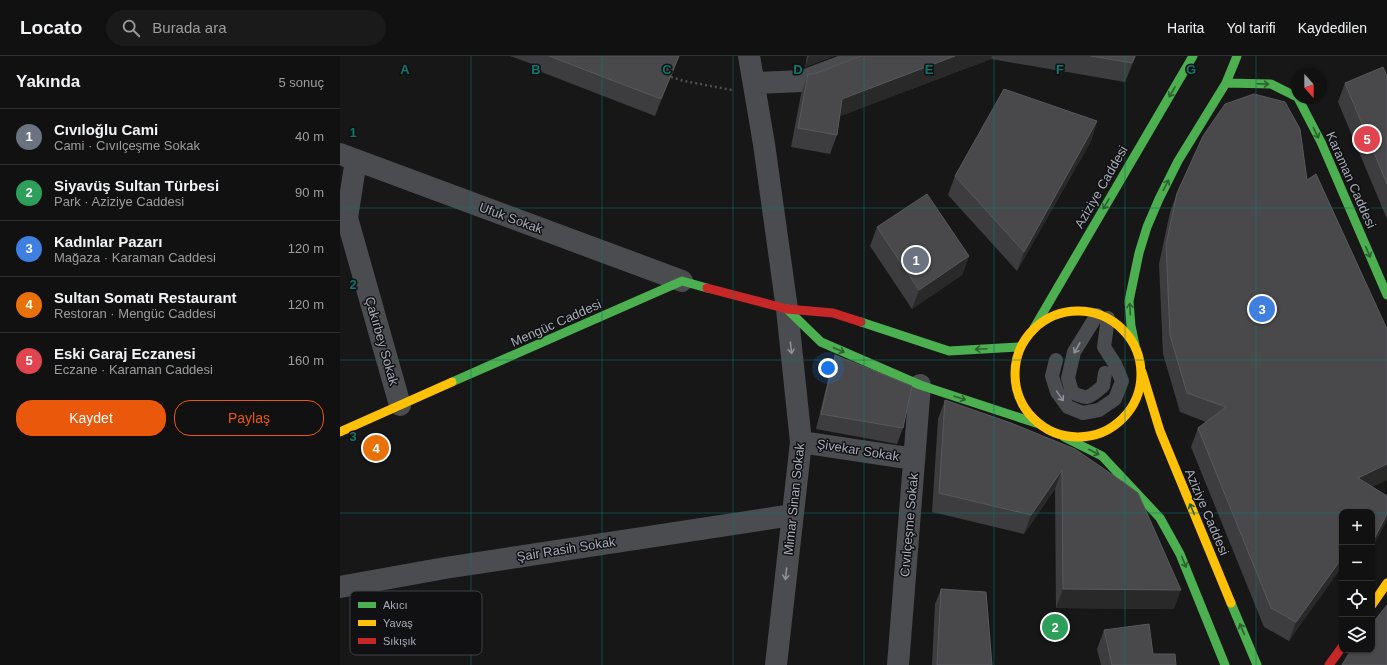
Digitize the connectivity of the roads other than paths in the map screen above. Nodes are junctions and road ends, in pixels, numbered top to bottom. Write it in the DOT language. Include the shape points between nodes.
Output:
graph roads {
  1 [pos="749,56"];
  2 [pos="869,56"];
  3 [pos="1237,56"];
  4 [pos="1190,57"];
  5 [pos="1226,83"];
  6 [pos="755,89"];
  7 [pos="1291,94"];
  8 [pos="1301,104"];
  9 [pos="348,157"];
  10 [pos="682,282"];
  11 [pos="1387,295"];
  12 [pos="787,309"];
  13 [pos="1102,317"];
  14 [pos="1033,330"];
  15 [pos="1020,347"];
  16 [pos="1135,348"];
  17 [pos="1056,360"];
  18 [pos="1140,367"];
  19 [pos="1105,373"];
  20 [pos="920,385"];
  21 [pos="400,405"];
  22 [pos="1040,425"];
  23 [pos="340,432"];
  24 [pos="1059,434"];
  25 [pos="801,442"];
  26 [pos="914,459"];
  27 [pos="792,515"];
  28 [pos="1387,583"];
  29 [pos="340,587"];
  30 [pos="1375,600"];
  31 [pos="1339,651"];
  32 [pos="776,665"];
  33 [pos="898,665"];
  34 [pos="1225,665"];
  35 [pos="1257,665"];
  36 [pos="1329,665"];
  1 -- 6 [label="street, Mimar Sinan Sokak"];
  2 -- 6 [label="street" via="803,81"];
  3 -- 5 [label="main road"];
  4 -- 14 [label="main road, Aziziye Caddesi, one-way"];
  5 -- 7 [label="main road, Karaman Caddesi, one-way" via="1271,84"];
  16 -- 5 [label="main road, one-way" via="1129,301 1147,227 1178,160"];
  6 -- 12 [label="street, Mimar Sinan Sokak"];
  8 -- 11 [label="main road, Karaman Caddesi, one-way" via="1321,142"];
  9 -- 10 [label="street, Ufuk Sokak"];
  9 -- 21 [label="street, Çakırbey Sokak" via="347,218"];
  10 -- 12 [label="main road"];
  10 -- 21 [label="main road, Mengüc Caddesi"];
  15 -- 12 [label="main road, one-way" via="950,351 832,313"];
  12 -- 20 [label="main road, one-way" via="821,342"];
  12 -- 25 [label="street, Mimar Sinan Sokak, one-way"];
  13 -- 14 [label="main road" via="1089,312 1068,312 1049,318"];
  13 -- 16 [label="main road" via="1124,331"];
  17 -- 13 [label="lane, one-way" via="1052,376 1057,392 1068,407 1083,413 1099,410 1115,399 1122,381 1104,347"];
  13 -- 19 [label="lane, one-way" via="1074,352 1068,378 1072,392 1082,398 1092,395 1103,386"];
  14 -- 15 [label="main road"];
  15 -- 22 [label="main road" via="1015,368 1016,390 1025,409"];
  16 -- 18 [label="main road"];
  18 -- 24 [label="main road" via="1140,387 1132,406 1119,422 1102,432 1081,437"];
  35 -- 18 [label="main road, Aziziye Caddesi, one-way" via="1160,432"];
  20 -- 22 [label="main road, one-way"];
  20 -- 26 [label="street, Cıvılçeşme Sokak"];
  21 -- 23 [label="main road, Mengüc Caddesi"];
  22 -- 24 [label="main road"];
  24 -- 34 [label="main road, one-way" via="1102,456 1160,518 1180,554"];
  25 -- 26 [label="street, Şivekar Sokak"];
  25 -- 27 [label="street, Mimar Sinan Sokak"];
  26 -- 33 [label="street, Cıvılçeşme Sokak"];
  27 -- 29 [label="street, Şair Rasih Sokak" via="445,568"];
  27 -- 32 [label="street, Mimar Sinan Sokak, one-way"];
  28 -- 30 [label="main road"];
  31 -- 36 [label="main road"];
}
